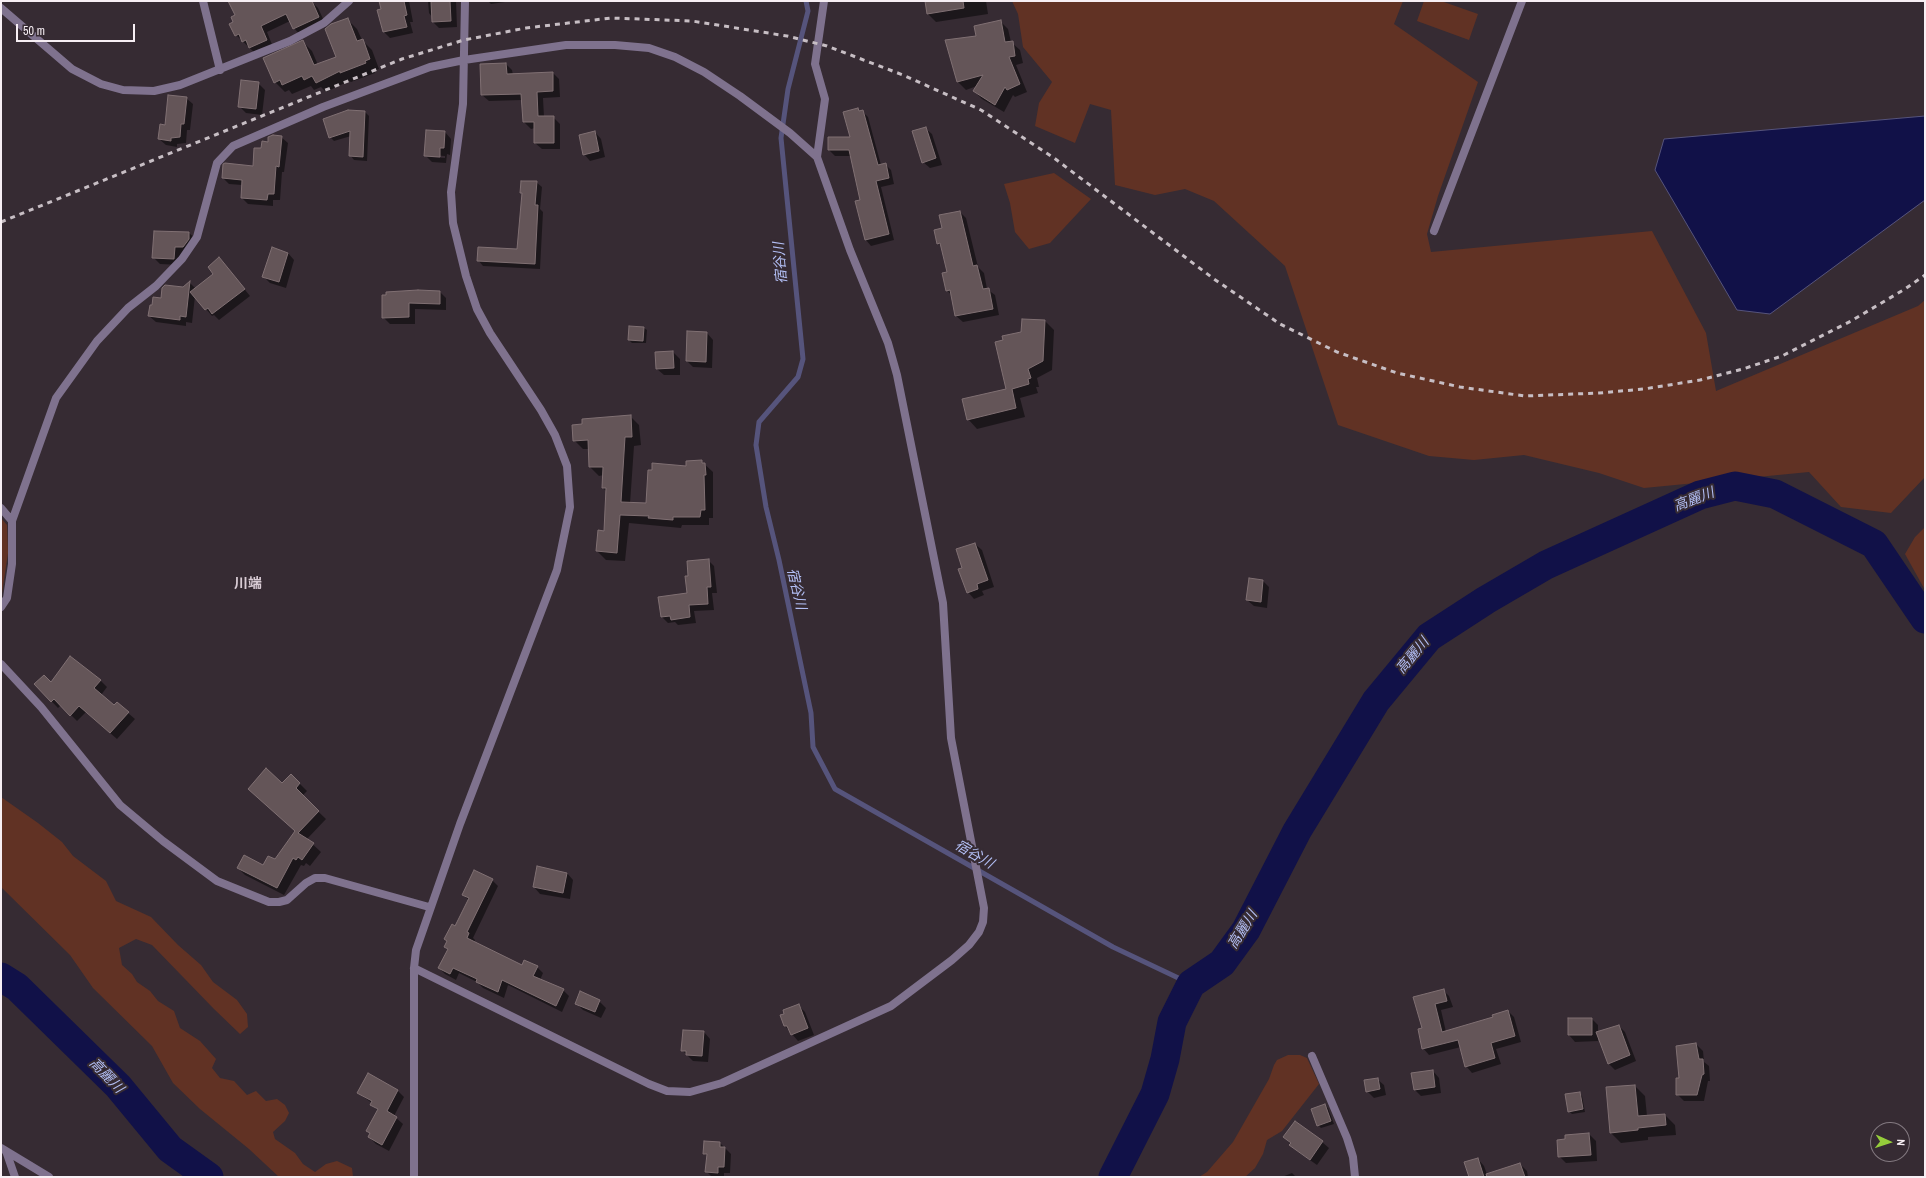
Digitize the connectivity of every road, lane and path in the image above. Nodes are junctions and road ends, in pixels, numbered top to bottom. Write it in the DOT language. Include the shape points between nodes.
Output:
graph roads {
  1 [pos="203,1"];
  2 [pos="349,1"];
  3 [pos="465,1"];
  4 [pos="824,1"];
  5 [pos="1522,1"];
  6 [pos="1,8"];
  7 [pos="464,60"];
  8 [pos="220,70"];
  9 [pos="817,157"];
  10 [pos="1434,231"];
  11 [pos="1,508"];
  12 [pos="12,521"];
  13 [pos="1,607"];
  14 [pos="1,664"];
  15 [pos="429,907"];
  16 [pos="414,968"];
  17 [pos="1312,1056"];
  18 [pos="4,1149"];
  19 [pos="15,1177"];
  20 [pos="49,1177"];
  21 [pos="414,1177"];
  22 [pos="1355,1177"];
  1 -- 8 [label="street"];
  2 -- 8 [label="street" via="324,23 290,41"];
  3 -- 7 [label="street"];
  4 -- 9 [label="street" via="815,64 825,99"];
  5 -- 10 [label="street"];
  6 -- 8 [label="street" via="72,69 100,84 123,90 154,91 180,85"];
  7 -- 9 [label="street" via="566,45 615,44 649,48 675,57 704,72 790,133"];
  7 -- 12 [label="street" via="430,67 323,107 233,146 217,163 197,237 182,259 156,286 128,308 97,341 56,398"];
  7 -- 15 [label="street" via="463,104 451,192 455,231 477,309 555,435 567,466 570,507 557,570"];
  9 -- 16 [label="street" via="850,250 888,342 897,375 943,603 951,738 984,908 979,932 952,960 891,1006 722,1083 690,1092 667,1091 649,1084"];
  11 -- 12 [label="street"];
  12 -- 13 [label="street" via="12,564 7,598"];
  14 -- 15 [label="street" via="41,707 120,805 217,881 269,902 279,902 286,900 306,882 315,878 325,878"];
  15 -- 16 [label="street" via="416,950"];
  16 -- 21 [label="street"];
  17 -- 22 [label="street" via="1347,1138 1353,1157"];
  18 -- 19 [label="street"];
  18 -- 20 [label="street"];
}
